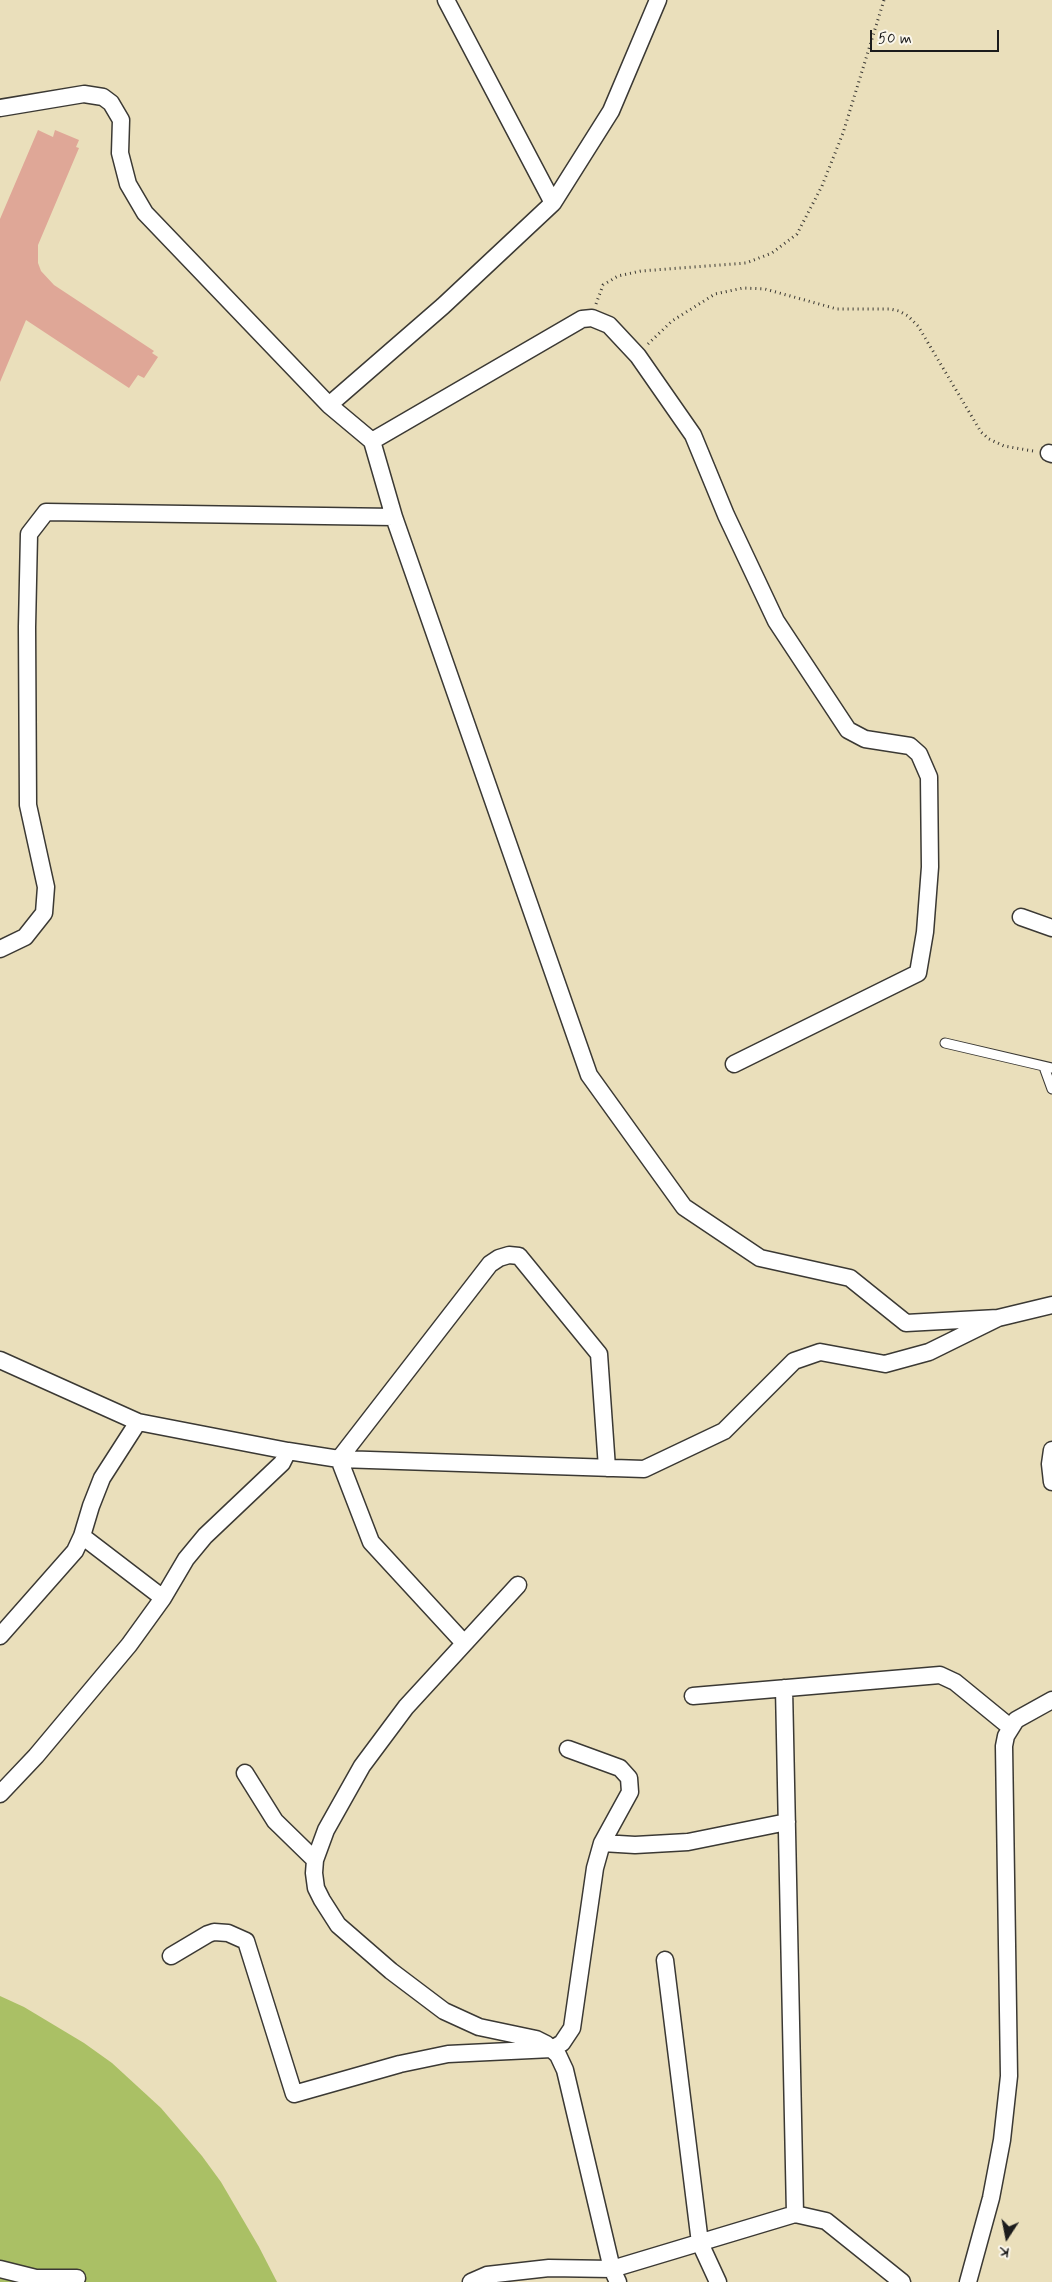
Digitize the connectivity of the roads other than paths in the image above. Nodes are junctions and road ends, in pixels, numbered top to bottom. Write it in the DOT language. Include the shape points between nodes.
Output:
graph roads {
  1 [pos="446,0"];
  2 [pos="658,0"];
  3 [pos="0,108"];
  4 [pos="553,202"];
  5 [pos="329,405"];
  6 [pos="372,442"];
  7 [pos="394,517"];
  8 [pos="1021,917"];
  9 [pos="1052,928"];
  10 [pos="0,950"];
  11 [pos="945,1043"];
  12 [pos="734,1064"];
  13 [pos="1048,1067"];
  14 [pos="1052,1089"];
  15 [pos="1052,1305"];
  16 [pos="998,1318"];
  17 [pos="0,1360"];
  18 [pos="138,1422"];
  19 [pos="1052,1450"];
  20 [pos="288,1451"];
  21 [pos="339,1459"];
  22 [pos="607,1468"];
  23 [pos="1052,1482"];
  24 [pos="82,1536"];
  25 [pos="518,1585"];
  26 [pos="163,1598"];
  27 [pos="0,1636"];
  28 [pos="464,1643"];
  29 [pos="784,1688"];
  30 [pos="693,1696"];
  31 [pos="1052,1700"];
  32 [pos="1010,1727"];
  33 [pos="568,1749"];
  34 [pos="245,1773"];
  35 [pos="0,1794"];
  36 [pos="787,1822"];
  37 [pos="602,1843"];
  38 [pos="315,1860"];
  39 [pos="171,1956"];
  40 [pos="665,1960"];
  41 [pos="552,2049"];
  42 [pos="795,2214"];
  43 [pos="700,2243"];
  44 [pos="0,2269"];
  45 [pos="615,2275"];
  46 [pos="77,2278"];
  47 [pos="891,2279"];
  48 [pos="471,2282"];
  49 [pos="718,2282"];
  50 [pos="968,2282"];
  1 -- 4 [label="street"];
  2 -- 4 [label="street" via="610,111"];
  3 -- 5 [label="street" via="84,94 103,97 111,103 121,120 120,153 128,184 145,213"];
  4 -- 5 [label="street" via="443,306"];
  5 -- 6 [label="street"];
  6 -- 7 [label="street"];
  6 -- 12 [label="street" via="582,319 592,318 609,325 638,356 693,435 776,621 848,730 865,739 910,746 919,754 929,777 930,867 918,973"];
  7 -- 10 [label="street" via="46,512 29,534 27,626 28,805 46,887 44,913 25,937"];
  7 -- 16 [label="street" via="589,1075 684,1207 760,1258 850,1278 906,1323"];
  8 -- 9 [label="street"];
  11 -- 13 [label="lane"];
  13 -- 14 [label="lane"];
  15 -- 16 [label="street"];
  16 -- 22 [label="street" via="929,1352 885,1364 820,1352 794,1361 724,1431 644,1469"];
  17 -- 18 [label="street"];
  18 -- 20 [label="street"];
  18 -- 24 [label="street" via="102,1478"];
  19 -- 23 [label="street"];
  20 -- 21 [label="street"];
  20 -- 26 [label="street" via="282,1463 205,1536 186,1559"];
  21 -- 22 [label="street"];
  21 -- 22 [label="street" via="490,1264 509,1255 519,1256 599,1354"];
  21 -- 28 [label="street" via="371,1542"];
  24 -- 26 [label="street"];
  24 -- 27 [label="street" via="65,1565"];
  25 -- 28 [label="street"];
  26 -- 35 [label="street" via="129,1645"];
  28 -- 38 [label="street" via="406,1707 362,1766 326,1830"];
  29 -- 30 [label="street"];
  29 -- 32 [label="street" via="940,1676 955,1682"];
  29 -- 36 [label="street"];
  31 -- 32 [label="street" via="1024,1714"];
  32 -- 50 [label="street" via="1004,1746 1009,2076 991,2198"];
  33 -- 37 [label="street" via="620,1768 629,1778 628,1798"];
  34 -- 38 [label="street" via="275,1821"];
  36 -- 37 [label="street" via="688,1842"];
  36 -- 42 [label="street"];
  37 -- 41 [label="street" via="595,1868 572,2028 562,2043"];
  38 -- 41 [label="street" via="316,1888 329,1913 348,1935 391,1971 460,2020 497,2032 536,2039"];
  39 -- 41 [label="street" via="214,1932 228,1933 246,1941 294,2094 448,2054"];
  40 -- 43 [label="street"];
  41 -- 45 [label="street" via="565,2070"];
  42 -- 43 [label="street"];
  42 -- 47 [label="street" via="826,2221"];
  43 -- 45 [label="street"];
  43 -- 49 [label="street"];
  44 -- 46 [label="street" via="36,2278"];
  45 -- 48 [label="street" via="549,2268 487,2275"];
}
